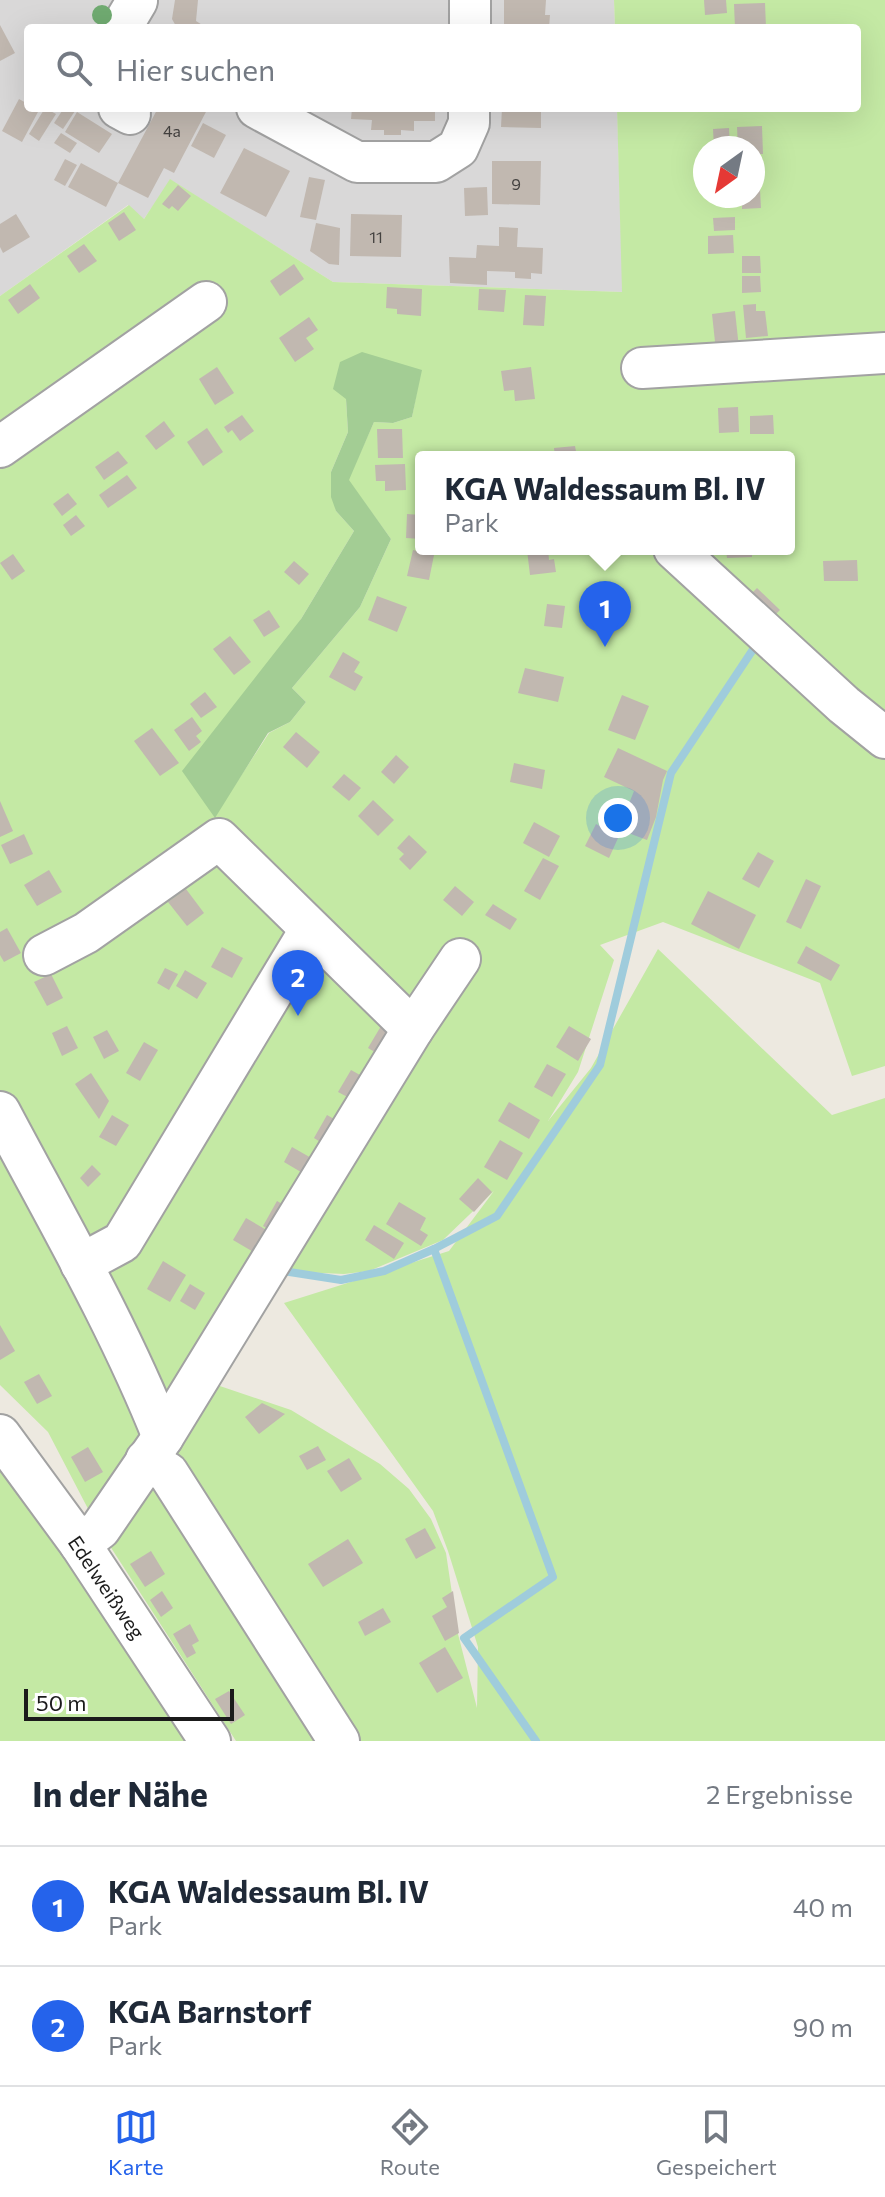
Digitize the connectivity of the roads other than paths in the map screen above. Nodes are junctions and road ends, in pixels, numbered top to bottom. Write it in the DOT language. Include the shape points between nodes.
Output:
graph roads {
  1 [pos="137,0"];
  2 [pos="470,0"];
  3 [pos="123,24"];
  4 [pos="135,24"];
  5 [pos="470,24"];
  6 [pos="264,112"];
  7 [pos="469,112"];
  8 [pos="206,302"];
  9 [pos="885,353"];
  10 [pos="642,368"];
  11 [pos="0,447"];
  12 [pos="681,555"];
  13 [pos="885,738"];
  14 [pos="310,930"];
  15 [pos="44,955"];
  16 [pos="460,959"];
  17 [pos="413,1029"];
  18 [pos="0,1112"];
  19 [pos="81,1264"];
  20 [pos="0,1435"];
  21 [pos="154,1448"];
  22 [pos="80,1544"];
  23 [pos="210,1741"];
  24 [pos="339,1741"];
  1 -- 3 [label="street"];
  1 -- 4 [label="street"];
  2 -- 5 [label="street"];
  6 -- 7 [label="street" via="357,162 436,162 458,148"];
  8 -- 11 [label="street"];
  9 -- 10 [label="street"];
  12 -- 13 [label="street"];
  14 -- 15 [label="street" via="219,839 86,933"];
  14 -- 17 [label="street"];
  14 -- 19 [label="street" via="122,1242"];
  16 -- 17 [label="street"];
  17 -- 21 [label="street"];
  18 -- 19 [label="street"];
  19 -- 21 [label="street" via="146,1394"];
  20 -- 22 [label="street, Edelweißweg"];
  21 -- 22 [label="street" via="100,1529"];
  21 -- 24 [label="street"];
  22 -- 23 [label="street, Edelweißweg"];
}
